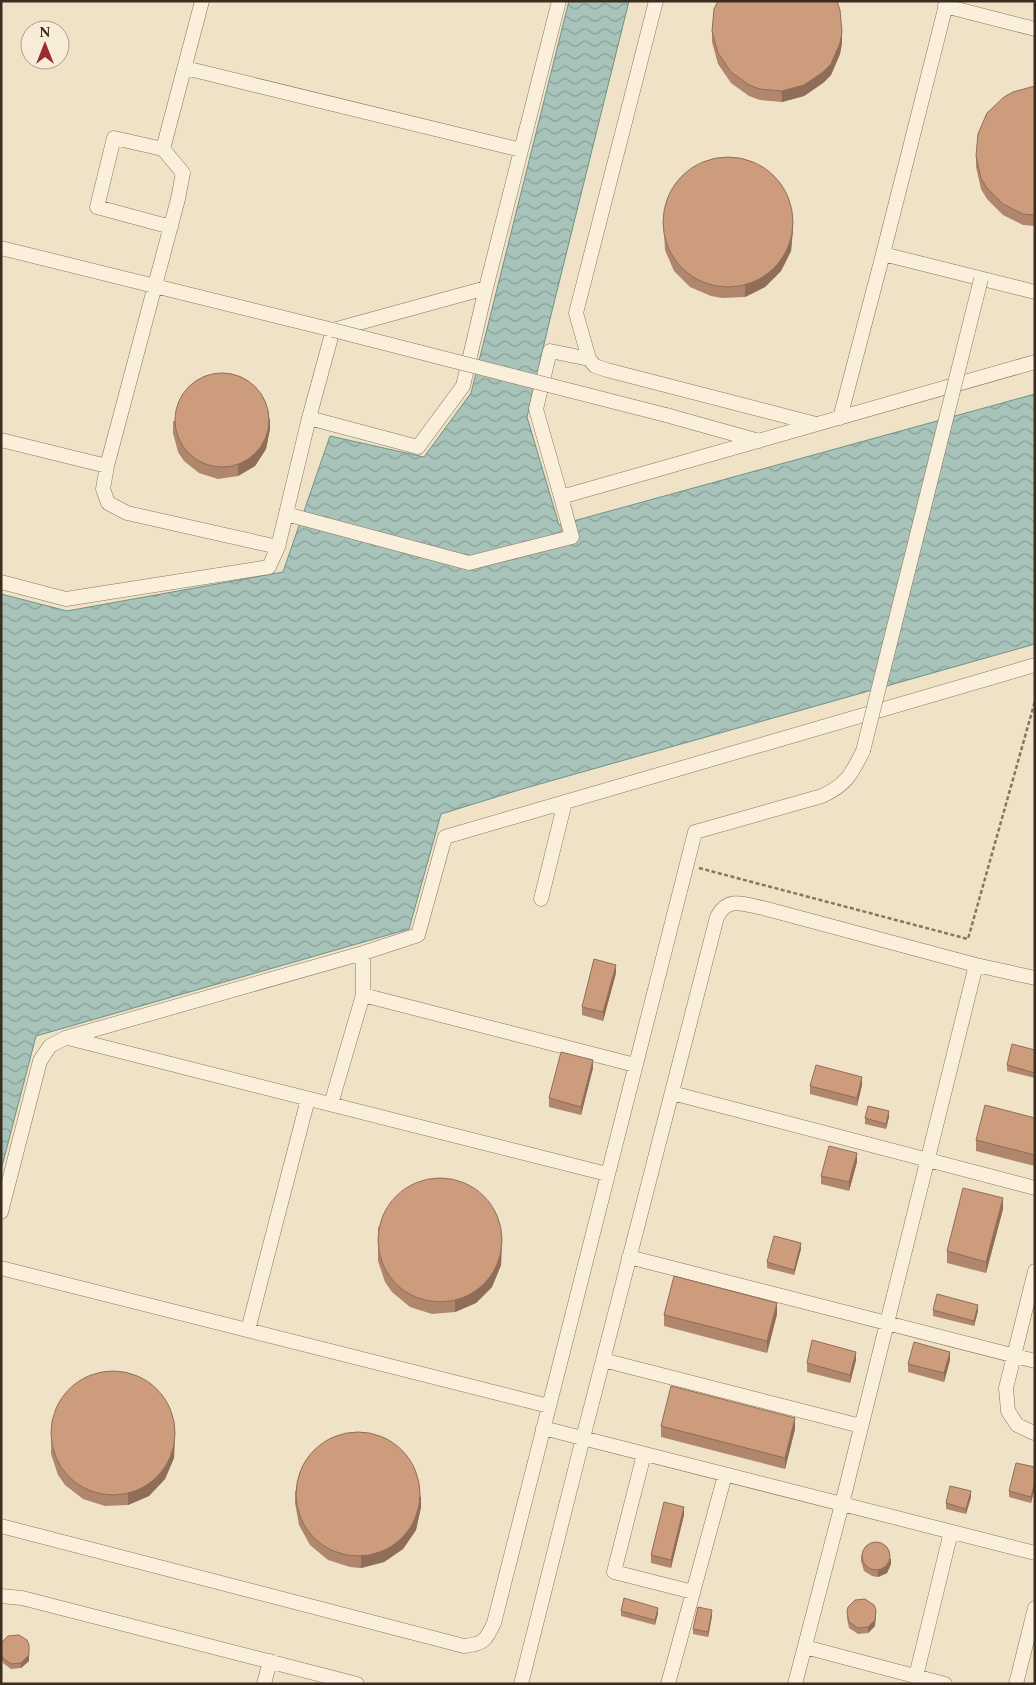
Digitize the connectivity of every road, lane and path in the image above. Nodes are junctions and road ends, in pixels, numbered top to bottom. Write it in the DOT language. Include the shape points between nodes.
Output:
graph roads {
  1 [pos="202,1"];
  2 [pos="559,1"];
  3 [pos="656,1"];
  4 [pos="946,4"];
  5 [pos="1035,29"];
  6 [pos="185,68"];
  7 [pos="163,149"];
  8 [pos="521,150"];
  9 [pos="171,227"];
  10 [pos="1,248"];
  11 [pos="883,254"];
  12 [pos="981,279"];
  13 [pos="156,286"];
  14 [pos="486,288"];
  15 [pos="1035,292"];
  16 [pos="333,330"];
  17 [pos="589,359"];
  18 [pos="1035,362"];
  19 [pos="310,418"];
  20 [pos="840,418"];
  21 [pos="817,424"];
  22 [pos="1,440"];
  23 [pos="760,441"];
  24 [pos="107,466"];
  25 [pos="561,497"];
  26 [pos="286,514"];
  27 [pos="278,547"];
  28 [pos="1,582"];
  29 [pos="1035,665"];
  30 [pos="1035,701"];
  31 [pos="565,802"];
  32 [pos="687,865"];
  33 [pos="541,899"];
  34 [pos="363,953"];
  35 [pos="976,965"];
  36 [pos="1035,978"];
  37 [pos="363,995"];
  38 [pos="65,1038"];
  39 [pos="635,1065"];
  40 [pos="672,1093"];
  41 [pos="308,1099"];
  42 [pos="330,1104"];
  43 [pos="928,1160"];
  44 [pos="607,1174"];
  45 [pos="1035,1188"];
  46 [pos="1,1212"];
  47 [pos="630,1256"];
  48 [pos="1,1268"];
  49 [pos="1035,1272"];
  50 [pos="886,1324"];
  51 [pos="248,1330"];
  52 [pos="1014,1356"];
  53 [pos="603,1360"];
  54 [pos="1035,1361"];
  55 [pos="549,1406"];
  56 [pos="861,1426"];
  57 [pos="543,1428"];
  58 [pos="1034,1433"];
  59 [pos="583,1438"];
  60 [pos="644,1454"];
  61 [pos="725,1475"];
  62 [pos="842,1504"];
  63 [pos="1,1526"];
  64 [pos="951,1532"];
  65 [pos="1035,1553"];
  66 [pos="693,1592"];
  67 [pos="1,1596"];
  68 [pos="1035,1608"];
  69 [pos="805,1647"];
  70 [pos="270,1661"];
  71 [pos="916,1676"];
  72 [pos="264,1684"];
  73 [pos="357,1684"];
  74 [pos="521,1684"];
  75 [pos="668,1684"];
  76 [pos="795,1684"];
  77 [pos="945,1684"];
  78 [pos="1016,1684"];
  1 -- 6 [label="street"];
  2 -- 8 [label="street"];
  3 -- 17 [label="street" via="576,313"];
  4 -- 5 [label="street"];
  4 -- 11 [label="street"];
  6 -- 7 [label="street"];
  6 -- 8 [label="street"];
  7 -- 9 [label="street" via="184,173"];
  7 -- 9 [label="street" via="114,138 97,207"];
  8 -- 14 [label="street"];
  9 -- 13 [label="street"];
  10 -- 13 [label="street"];
  11 -- 12 [label="street"];
  11 -- 20 [label="street"];
  12 -- 15 [label="street"];
  12 -- 32 [label="street, bridge" via="863,751 852,773 839,788 822,796 695,832"];
  13 -- 16 [label="street"];
  13 -- 24 [label="street"];
  14 -- 16 [label="street"];
  14 -- 19 [label="street" via="463,386 418,447"];
  16 -- 19 [label="street"];
  16 -- 23 [label="street, bridge"];
  17 -- 21 [label="street" via="595,366 607,370"];
  17 -- 25 [label="street" via="550,351 536,409"];
  18 -- 20 [label="street"];
  19 -- 26 [label="street"];
  20 -- 21 [label="street"];
  21 -- 23 [label="street"];
  22 -- 24 [label="street"];
  23 -- 25 [label="street"];
  24 -- 27 [label="street" via="103,489 108,503 127,513"];
  25 -- 26 [label="street" via="572,537 469,563"];
  26 -- 27 [label="street"];
  27 -- 28 [label="street" via="269,567 66,599"];
  29 -- 31 [label="street"];
  30 -- 32 [label="path" via="968,939"];
  31 -- 33 [label="street"];
  31 -- 34 [label="street" via="445,837 418,935"];
  32 -- 39 [label="street"];
  34 -- 37 [label="street"];
  34 -- 38 [label="street"];
  35 -- 36 [label="street"];
  35 -- 40 [label="street" via="763,908 729,903 717,917"];
  35 -- 43 [label="street"];
  37 -- 39 [label="street"];
  37 -- 42 [label="street"];
  38 -- 41 [label="street"];
  38 -- 46 [label="street" via="50,1046 40,1061"];
  39 -- 44 [label="street"];
  40 -- 43 [label="street"];
  40 -- 47 [label="street"];
  41 -- 42 [label="street"];
  41 -- 51 [label="street"];
  42 -- 44 [label="street"];
  43 -- 45 [label="street"];
  43 -- 50 [label="street"];
  44 -- 55 [label="street"];
  47 -- 50 [label="street"];
  47 -- 53 [label="street"];
  48 -- 51 [label="street"];
  49 -- 52 [label="street"];
  50 -- 52 [label="street"];
  50 -- 56 [label="street"];
  51 -- 55 [label="street"];
  52 -- 54 [label="street"];
  52 -- 58 [label="street" via="1006,1388 1008,1411 1017,1425"];
  53 -- 56 [label="street"];
  53 -- 59 [label="street"];
  55 -- 57 [label="street"];
  56 -- 62 [label="street"];
  57 -- 59 [label="street"];
  57 -- 63 [label="street" via="494,1623 488,1637 479,1644 464,1646"];
  59 -- 60 [label="street"];
  59 -- 74 [label="street"];
  60 -- 61 [label="street"];
  60 -- 66 [label="street" via="614,1572"];
  61 -- 62 [label="street"];
  61 -- 66 [label="street"];
  62 -- 64 [label="street"];
  62 -- 69 [label="street"];
  64 -- 65 [label="street"];
  64 -- 71 [label="street"];
  66 -- 75 [label="street"];
  67 -- 70 [label="street" via="22,1598"];
  68 -- 78 [label="street"];
  69 -- 71 [label="street"];
  69 -- 76 [label="street"];
  70 -- 72 [label="street"];
  70 -- 73 [label="street"];
  71 -- 77 [label="street"];
}
